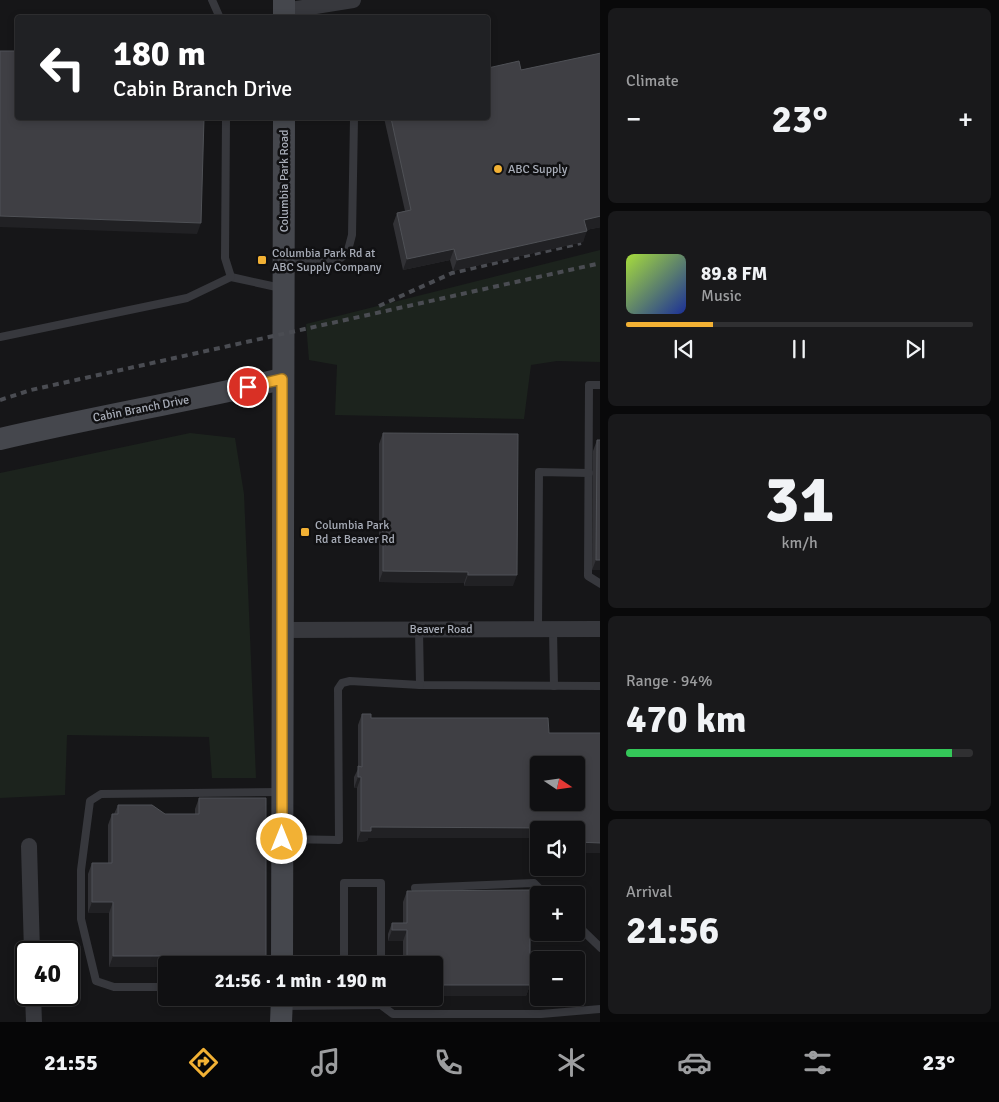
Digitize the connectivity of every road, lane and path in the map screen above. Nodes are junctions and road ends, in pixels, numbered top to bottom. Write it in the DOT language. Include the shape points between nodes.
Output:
graph roads {
  1 [pos="212,0"];
  2 [pos="349,0"];
  3 [pos="284,10"];
  4 [pos="219,15"];
  5 [pos="226,120"];
  6 [pos="284,120"];
  7 [pos="354,120"];
  8 [pos="283,259"];
  9 [pos="232,277"];
  10 [pos="283,289"];
  11 [pos="0,337"];
  12 [pos="282,379"];
  13 [pos="600,385"];
  14 [pos="0,439"];
  15 [pos="589,473"];
  16 [pos="600,584"];
  17 [pos="546,629"];
  18 [pos="600,629"];
  19 [pos="282,630"];
  20 [pos="419,630"];
  21 [pos="420,685"];
  22 [pos="554,686"];
  23 [pos="600,686"];
  24 [pos="282,792"];
  25 [pos="282,839"];
  26 [pos="29,846"];
  27 [pos="537,886"];
  28 [pos="415,888"];
  29 [pos="585,933"];
  30 [pos="32,941"];
  31 [pos="600,948"];
  32 [pos="282,956"];
  33 [pos="344,956"];
  34 [pos="381,956"];
  35 [pos="158,987"];
  36 [pos="33,1006"];
  37 [pos="300,1006"];
  38 [pos="385,1006"];
  39 [pos="282,1008"];
  40 [pos="600,1010"];
  41 [pos="34,1022"];
  1 -- 4 [label="lane"];
  2 -- 3 [label="street"];
  5 -- 9 [label="lane" via="226,258"];
  6 -- 8 [label="street, Columbia Park Road"];
  7 -- 8 [label="lane" via="352,235 347,254 336,261"];
  8 -- 10 [label="street, Columbia Park Road"];
  9 -- 10 [label="lane"];
  9 -- 11 [label="lane" via="187,298"];
  10 -- 12 [label="street, Columbia Park Road"];
  12 -- 14 [label="street, Cabin Branch Drive"];
  12 -- 19 [label="street, Columbia Park Road"];
  13 -- 15 [label="lane" via="589,385"];
  15 -- 16 [label="lane" via="588,576"];
  15 -- 17 [label="lane" via="540,472"];
  17 -- 18 [label="street, Beaver Road"];
  17 -- 20 [label="street, Beaver Road"];
  17 -- 22 [label="lane"];
  19 -- 20 [label="street, Beaver Road"];
  19 -- 24 [label="street, Columbia Park Road"];
  20 -- 21 [label="lane"];
  21 -- 22 [label="lane"];
  21 -- 25 [label="lane" via="342,683 338,689 339,840"];
  22 -- 23 [label="lane"];
  24 -- 25 [label="street, Columbia Park Road"];
  24 -- 35 [label="lane" via="101,794 90,801 81,870 81,920 96,981 114,987"];
  25 -- 32 [label="street, Columbia Park Road"];
  26 -- 30 [label="street"];
  27 -- 28 [label="lane" via="534,883"];
  29 -- 31 [label="lane"];
  33 -- 34 [label="lane" via="344,883 381,883"];
  36 -- 41 [label="street"];
  37 -- 39 [label="lane"];
  38 -- 40 [label="lane" via="393,1014 541,1014"];
}
